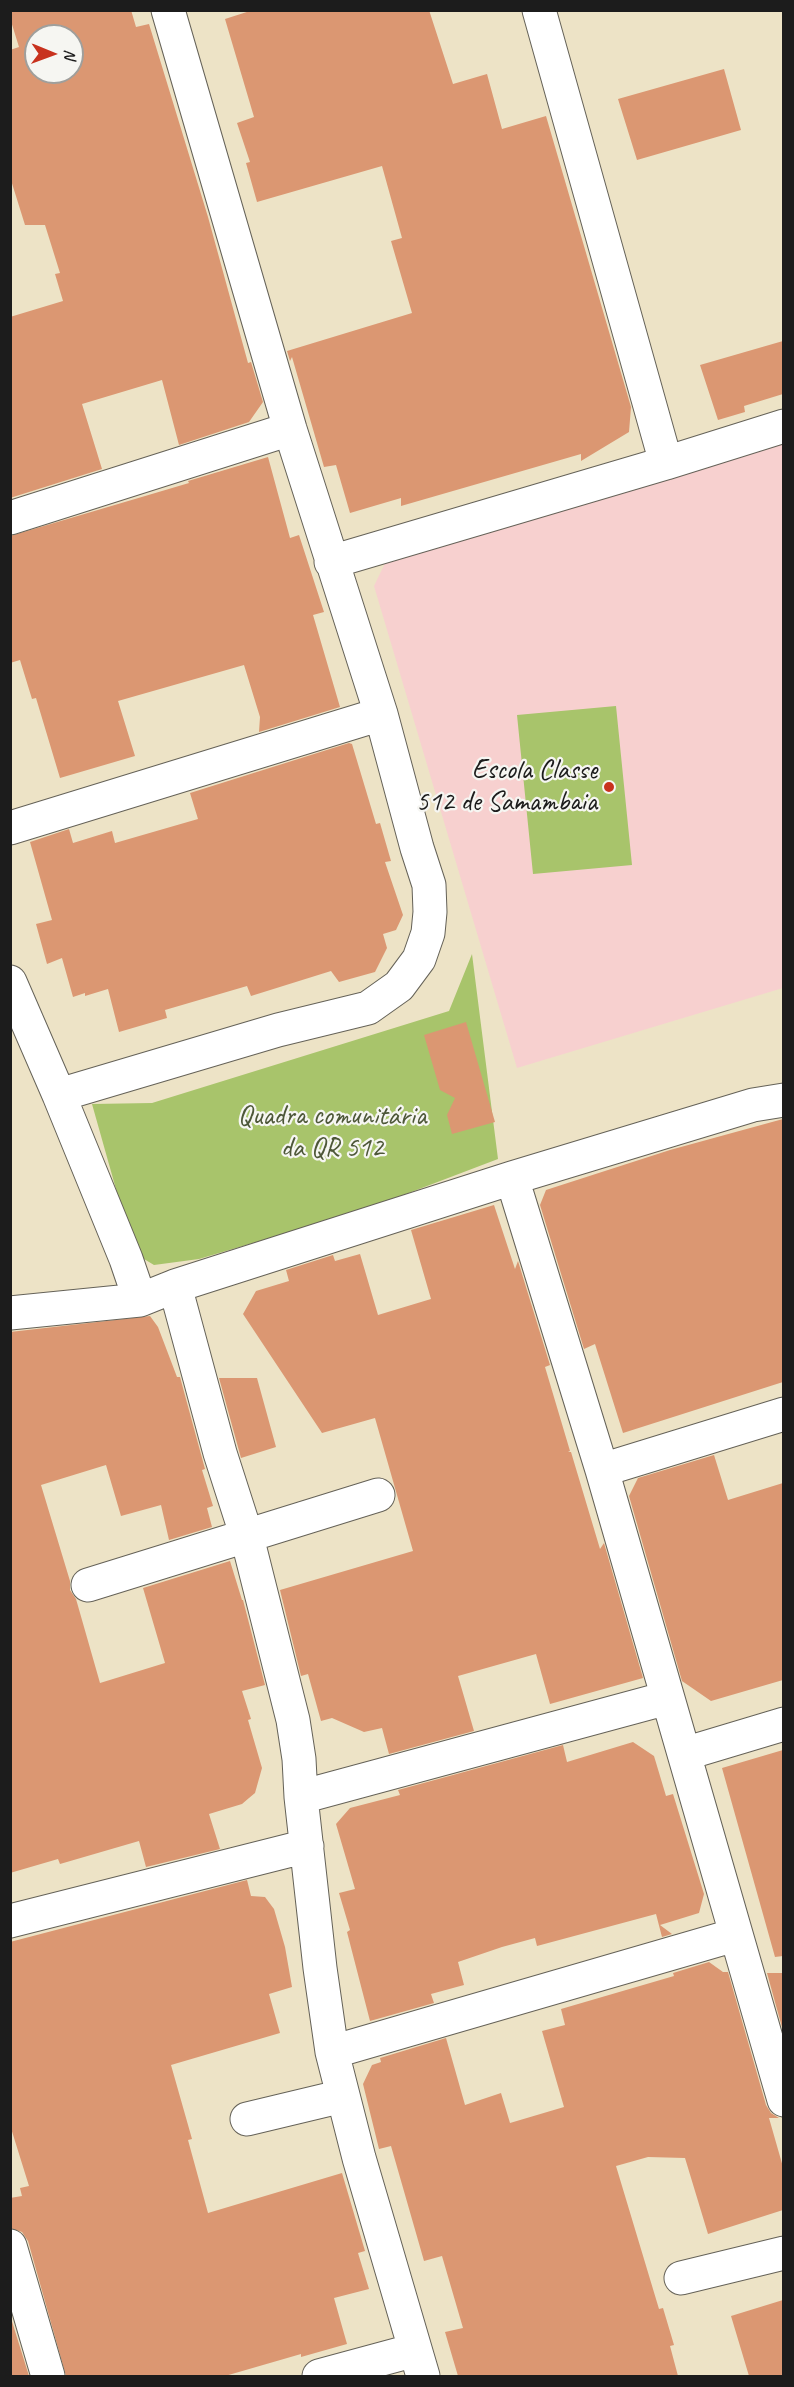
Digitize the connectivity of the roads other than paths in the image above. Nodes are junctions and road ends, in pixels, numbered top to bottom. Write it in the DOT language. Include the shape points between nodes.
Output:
graph roads {
  1 [pos="168,10"];
  2 [pos="538,10"];
  3 [pos="783,426"];
  4 [pos="290,429"];
  5 [pos="666,463"];
  6 [pos="10,518"];
  7 [pos="331,562"];
  8 [pos="381,714"];
  9 [pos="10,828"];
  10 [pos="10,982"];
  11 [pos="59,1095"];
  12 [pos="783,1100"];
  13 [pos="512,1178"];
  14 [pos="175,1286"];
  15 [pos="140,1300"];
  16 [pos="10,1313"];
  17 [pos="783,1414"];
  18 [pos="602,1470"];
  19 [pos="378,1496"];
  20 [pos="247,1537"];
  21 [pos="88,1585"];
  22 [pos="667,1698"];
  23 [pos="783,1724"];
  24 [pos="684,1754"];
  25 [pos="301,1797"];
  26 [pos="307,1846"];
  27 [pos="10,1921"];
  28 [pos="735,1935"];
  29 [pos="332,2052"];
  30 [pos="342,2096"];
  31 [pos="783,2100"];
  32 [pos="247,2119"];
  33 [pos="10,2246"];
  34 [pos="783,2253"];
  35 [pos="681,2278"];
  36 [pos="419,2363"];
  37 [pos="48,2376"];
  38 [pos="319,2376"];
  1 -- 4 [label="street"];
  2 -- 5 [label="street"];
  3 -- 5 [label="street"];
  4 -- 6 [label="street"];
  4 -- 7 [label="street"];
  5 -- 7 [label="street"];
  7 -- 8 [label="street"];
  8 -- 9 [label="street"];
  8 -- 11 [label="street" via="429,885 428,933 419,959 399,986 368,1008 278,1030"];
  10 -- 11 [label="street"];
  11 -- 15 [label="street"];
  12 -- 13 [label="street" via="753,1105"];
  13 -- 14 [label="street"];
  13 -- 18 [label="street"];
  14 -- 15 [label="street"];
  14 -- 20 [label="street"];
  15 -- 16 [label="street"];
  17 -- 18 [label="street"];
  18 -- 22 [label="street"];
  19 -- 20 [label="street"];
  20 -- 21 [label="street"];
  20 -- 25 [label="street" via="293,1720"];
  22 -- 24 [label="street"];
  22 -- 25 [label="street"];
  23 -- 24 [label="street"];
  24 -- 28 [label="street"];
  25 -- 26 [label="street"];
  26 -- 27 [label="street"];
  26 -- 29 [label="street"];
  28 -- 29 [label="street"];
  28 -- 31 [label="street"];
  29 -- 30 [label="street"];
  30 -- 32 [label="street"];
  30 -- 36 [label="street"];
  33 -- 37 [label="street"];
  34 -- 35 [label="street"];
  36 -- 38 [label="street"];
}
